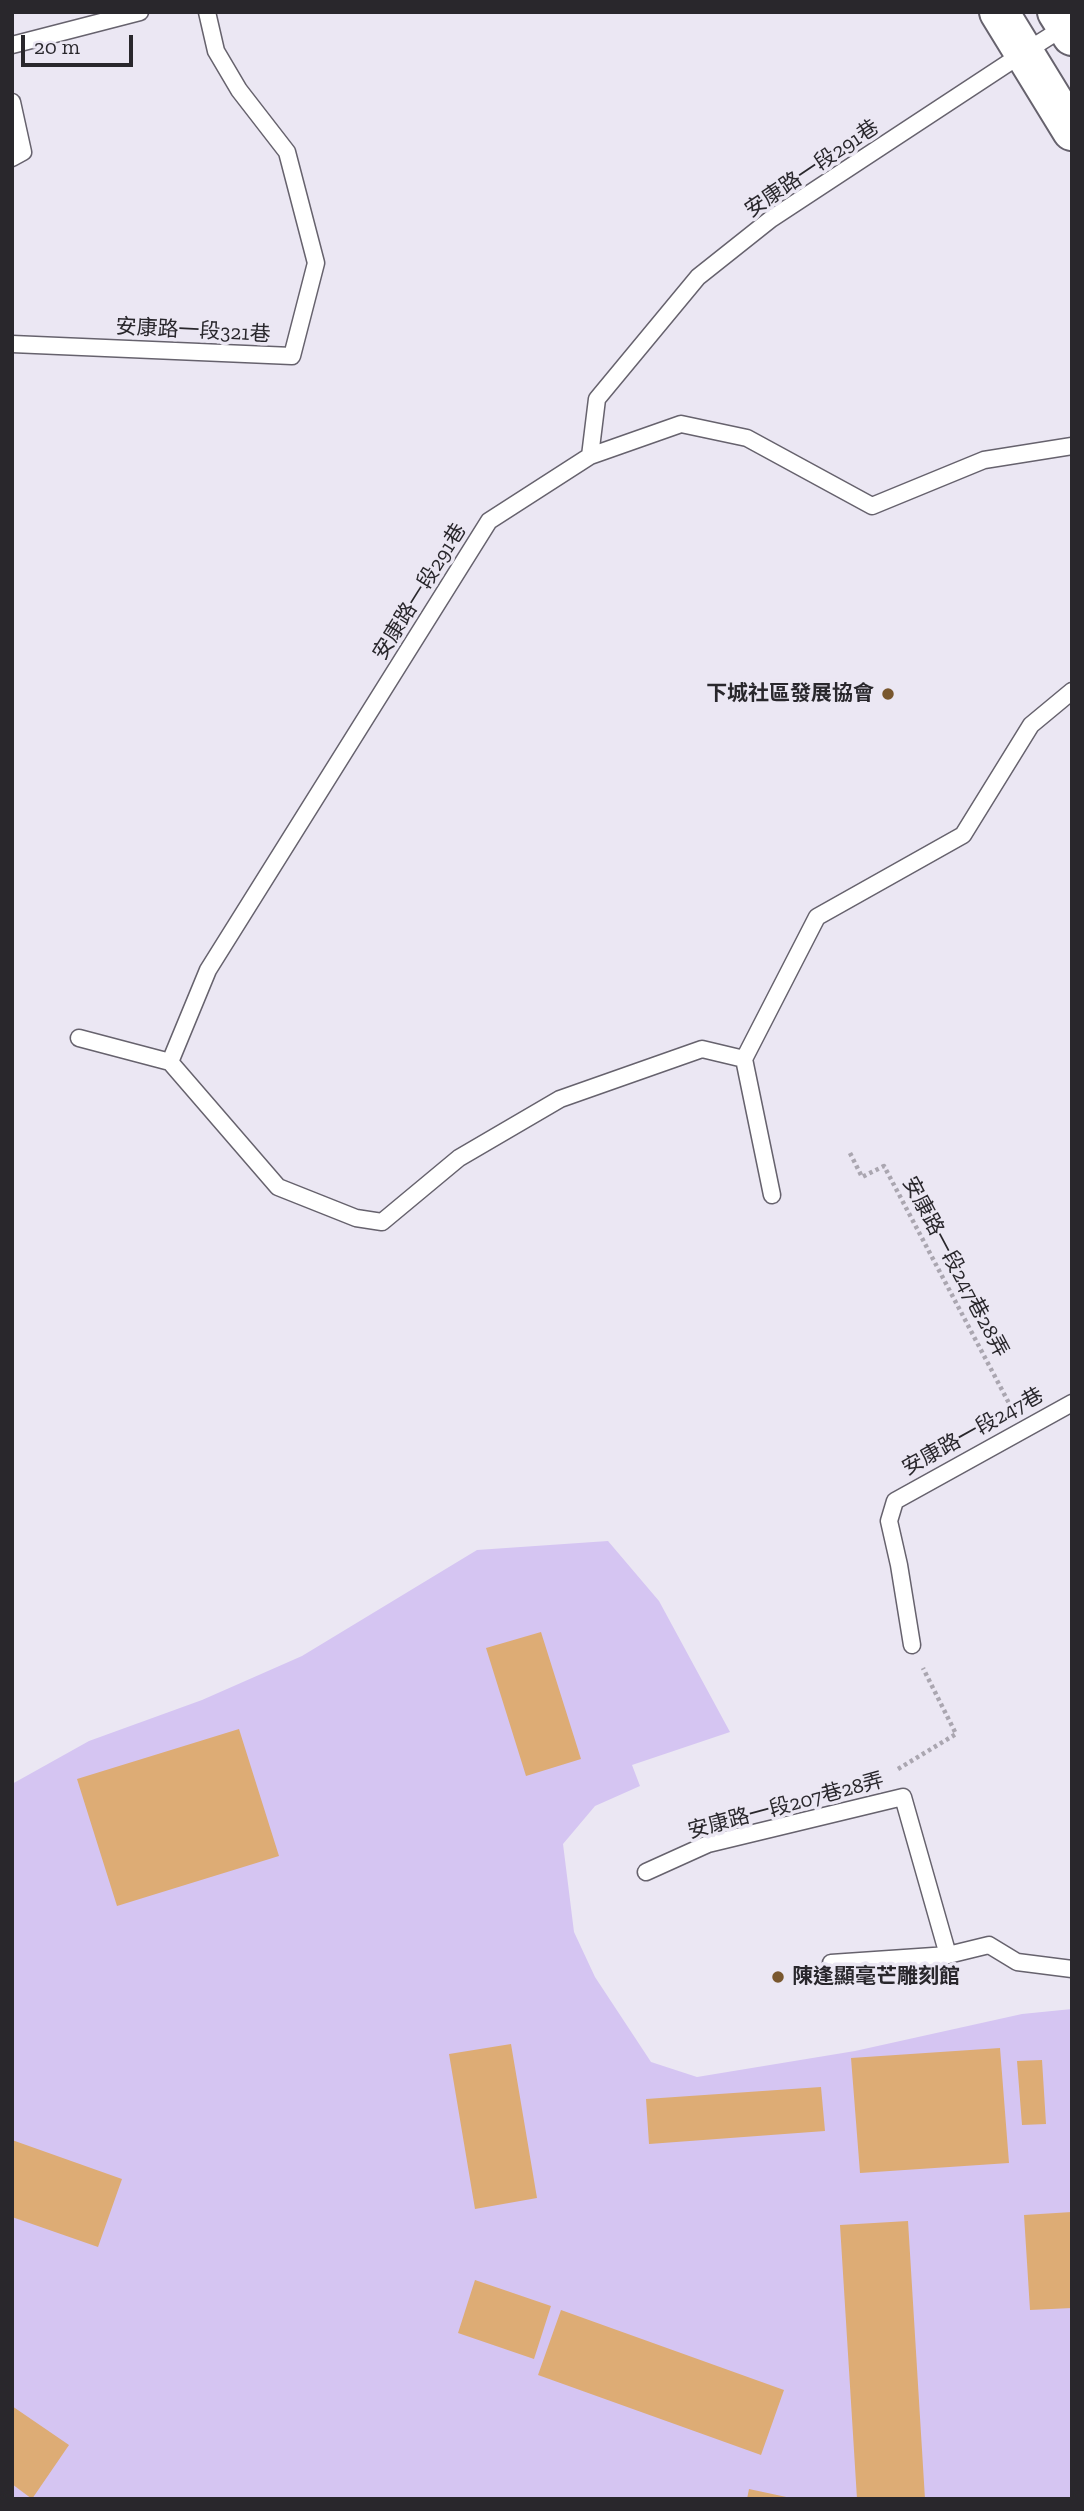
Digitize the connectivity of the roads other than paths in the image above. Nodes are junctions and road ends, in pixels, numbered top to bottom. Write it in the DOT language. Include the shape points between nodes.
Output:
graph roads {
  1 [pos="140,12"];
  2 [pos="207,12"];
  3 [pos="999,12"];
  4 [pos="1065,25"];
  5 [pos="12,45"];
  6 [pos="1025,51"];
  7 [pos="12,102"];
  8 [pos="1072,131"];
  9 [pos="12,158"];
  10 [pos="12,344"];
  11 [pos="1072,446"];
  12 [pos="590,456"];
  13 [pos="1072,691"];
  14 [pos="79,1038"];
  15 [pos="744,1059"];
  16 [pos="170,1062"];
  17 [pos="772,1195"];
  18 [pos="1072,1403"];
  19 [pos="912,1646"];
  20 [pos="646,1872"];
  21 [pos="948,1955"];
  22 [pos="831,1963"];
  23 [pos="1072,1969"];
  1 -- 5 [label="lane"];
  2 -- 10 [label="lane, 安康路一段321巷" via="216,51 263,124 287,152 316,263 292,356"];
  3 -- 6 [label="main road"];
  4 -- 6 [label="lane, 安康路一段291巷"];
  6 -- 8 [label="main road"];
  6 -- 12 [label="lane, 安康路一段291巷" via="771,219 698,277 597,400"];
  7 -- 9 [label="lane" via="23,152"];
  11 -- 12 [label="lane" via="984,460 872,506 747,438 681,424"];
  12 -- 16 [label="lane, 安康路一段291巷" via="489,521 208,970"];
  13 -- 15 [label="lane" via="1031,725 963,835 817,917"];
  14 -- 16 [label="lane"];
  15 -- 16 [label="lane" via="702,1049 560,1099 459,1158 382,1222 356,1218 278,1187"];
  15 -- 17 [label="lane"];
  18 -- 19 [label="lane, 安康路一段247巷" via="895,1500 889,1521"];
  20 -- 21 [label="lane, 安康路一段207巷28弄" via="708,1844 903,1797"];
  21 -- 22 [label="lane"];
  21 -- 23 [label="lane" via="989,1945 1017,1962"];
}
